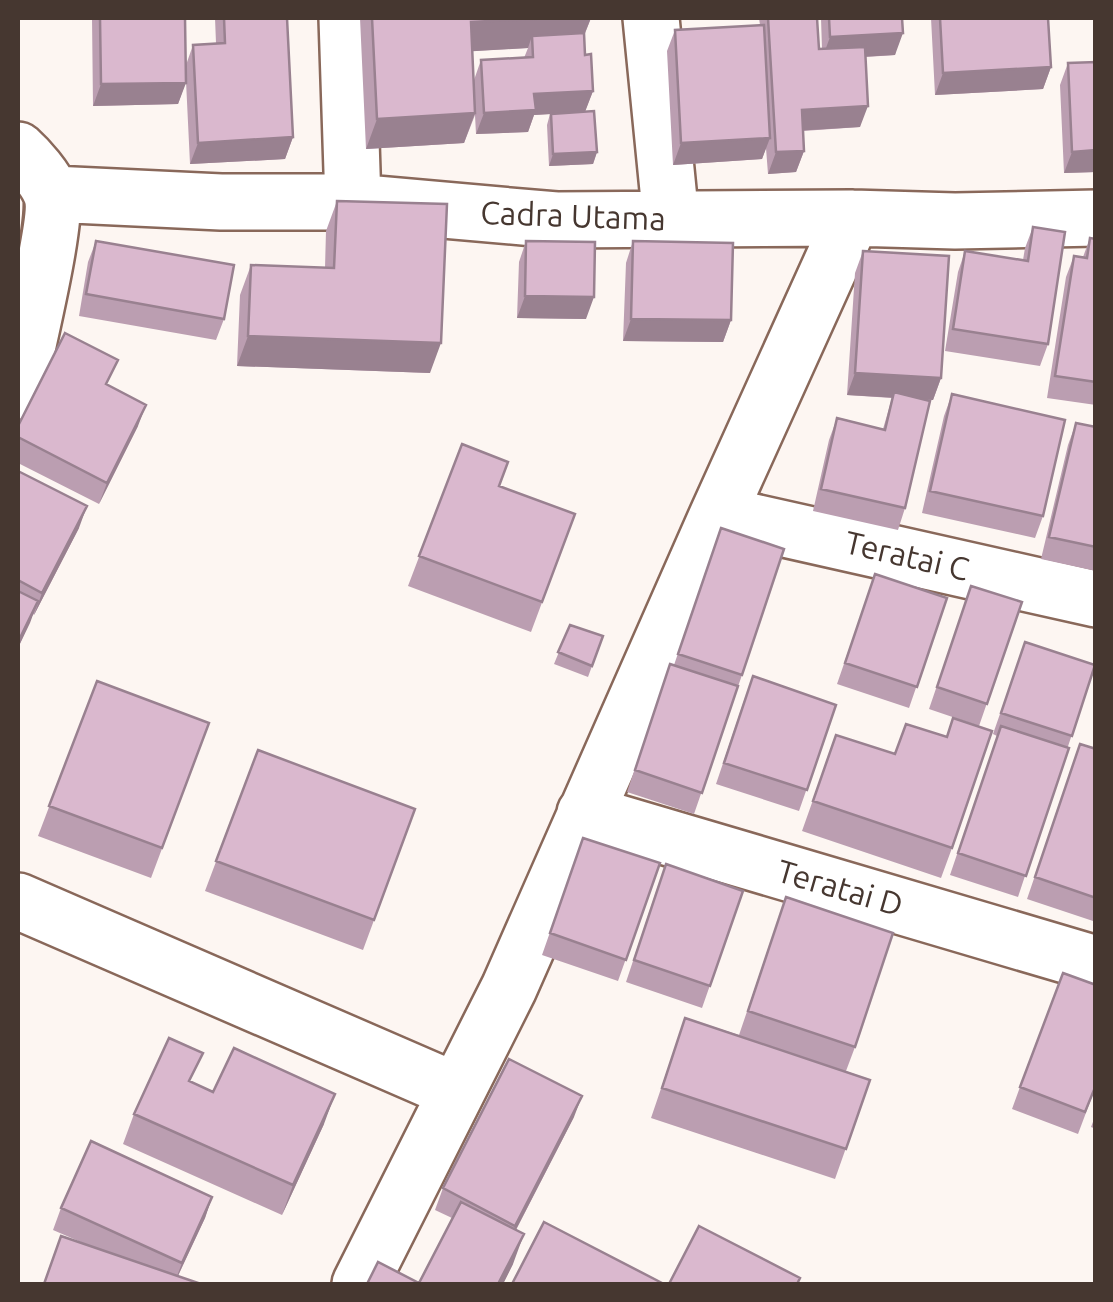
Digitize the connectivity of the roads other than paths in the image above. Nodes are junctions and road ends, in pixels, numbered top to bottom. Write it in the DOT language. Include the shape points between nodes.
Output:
graph roads {
  1 [pos="348,18"];
  2 [pos="651,18"];
  3 [pos="18,150"];
  4 [pos="52,194"];
  5 [pos="353,202"];
  6 [pos="852,218"];
  7 [pos="1096,218"];
  8 [pos="671,220"];
  9 [pos="18,391"];
  10 [pos="718,514"];
  11 [pos="1096,599"];
  12 [pos="585,813"];
  13 [pos="18,901"];
  14 [pos="1096,964"];
  15 [pos="456,1091"];
  16 [pos="360,1284"];
  1 -- 5 [label="street"];
  2 -- 8 [label="street"];
  3 -- 4 [label="street"];
  4 -- 5 [label="street, Cadra Utama"];
  4 -- 9 [label="street"];
  5 -- 8 [label="street, Cadra Utama" via="556,220"];
  6 -- 7 [label="street, Cadra Utama"];
  6 -- 8 [label="street, Cadra Utama"];
  6 -- 10 [label="street"];
  10 -- 11 [label="street, Teratai C"];
  10 -- 12 [label="street"];
  12 -- 14 [label="street, Teratai D"];
  12 -- 15 [label="street"];
  13 -- 15 [label="street"];
  15 -- 16 [label="street"];
}
